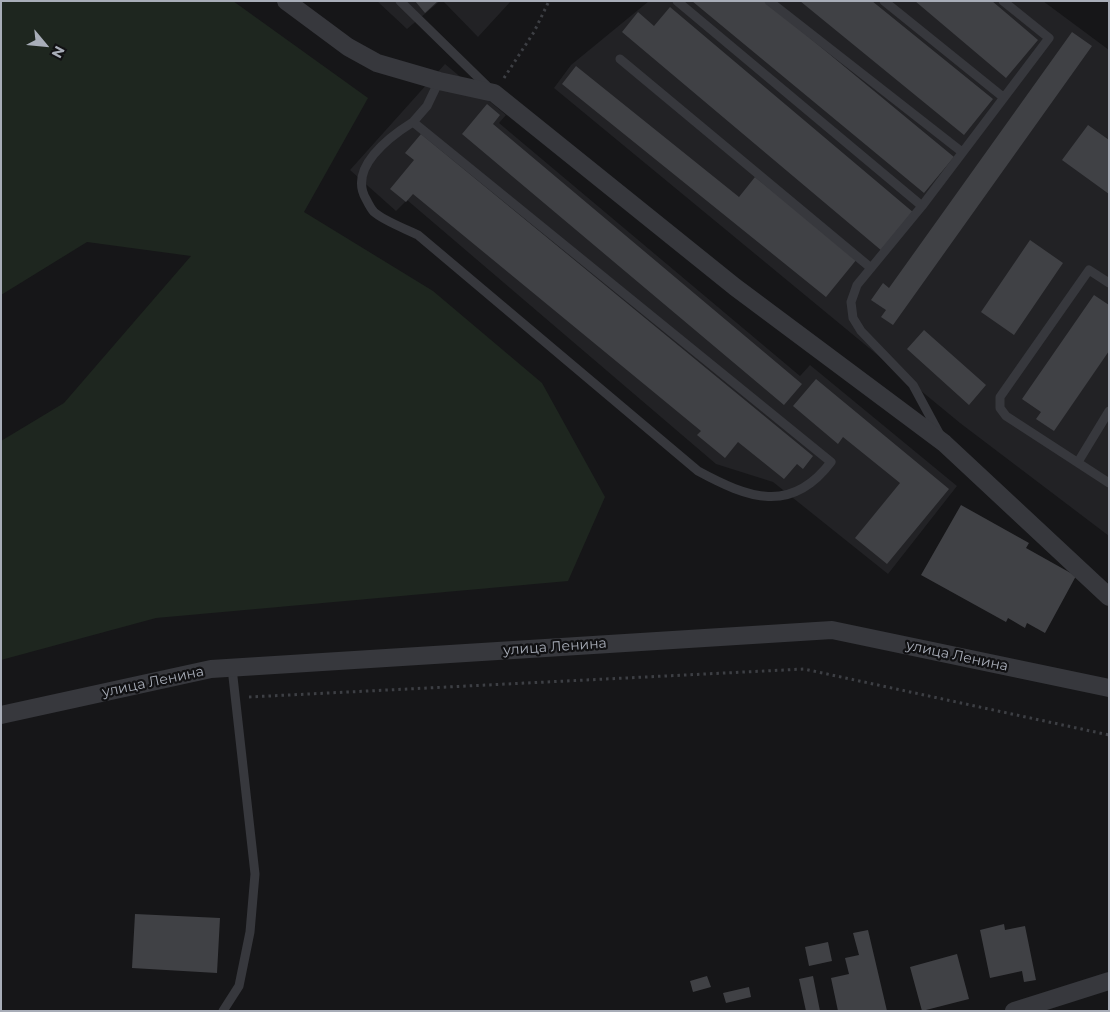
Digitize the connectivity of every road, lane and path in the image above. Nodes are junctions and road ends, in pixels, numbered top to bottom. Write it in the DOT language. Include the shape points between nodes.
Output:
graph roads {
  1 [pos="286,1"];
  2 [pos="400,1"];
  3 [pos="549,1"];
  4 [pos="677,1"];
  5 [pos="769,1"];
  6 [pos="884,1"];
  7 [pos="1003,1"];
  8 [pos="620,59"];
  9 [pos="439,81"];
  10 [pos="494,93"];
  11 [pos="1003,97"];
  12 [pos="413,122"];
  13 [pos="962,152"];
  14 [pos="922,206"];
  15 [pos="872,268"];
  16 [pos="1109,283"];
  17 [pos="1109,410"];
  18 [pos="944,443"];
  19 [pos="1078,462"];
  20 [pos="1109,483"];
  21 [pos="1109,597"];
  22 [pos="232,668"];
  23 [pos="1109,688"];
  24 [pos="236,698"];
  25 [pos="1,715"];
  26 [pos="1109,735"];
  27 [pos="1109,981"];
  28 [pos="223,1011"];
  29 [pos="1014,1011"];
  1 -- 9 [label="street" via="348,47 377,63"];
  2 -- 10 [label="lane"];
  3 -- 10 [label="path" via="534,32"];
  4 -- 14 [label="lane"];
  5 -- 13 [label="lane"];
  6 -- 11 [label="lane"];
  7 -- 11 [label="lane" via="1048,38"];
  8 -- 15 [label="lane"];
  9 -- 10 [label="street"];
  9 -- 12 [label="lane" via="428,106"];
  10 -- 18 [label="street" via="735,287"];
  11 -- 13 [label="lane"];
  12 -- 12 [label="lane" via="394,134 372,157 363,172 360,189 374,212 418,235 698,471 728,487 757,496 783,497 803,490 820,477 831,462"];
  13 -- 14 [label="lane"];
  14 -- 15 [label="lane"];
  15 -- 18 [label="lane" via="857,285 851,302 853,318 865,336 913,385"];
  16 -- 19 [label="lane" via="1089,270 1000,398 1000,408 1006,416"];
  17 -- 19 [label="lane"];
  18 -- 21 [label="street"];
  19 -- 20 [label="lane"];
  22 -- 23 [label="street, улица Ленина" via="832,630"];
  22 -- 24 [label="lane"];
  22 -- 25 [label="street, улица Ленина" via="211,669"];
  24 -- 26 [label="path" via="804,669"];
  24 -- 28 [label="lane" via="255,874 250,932 239,986"];
  27 -- 29 [label="street"];
}
